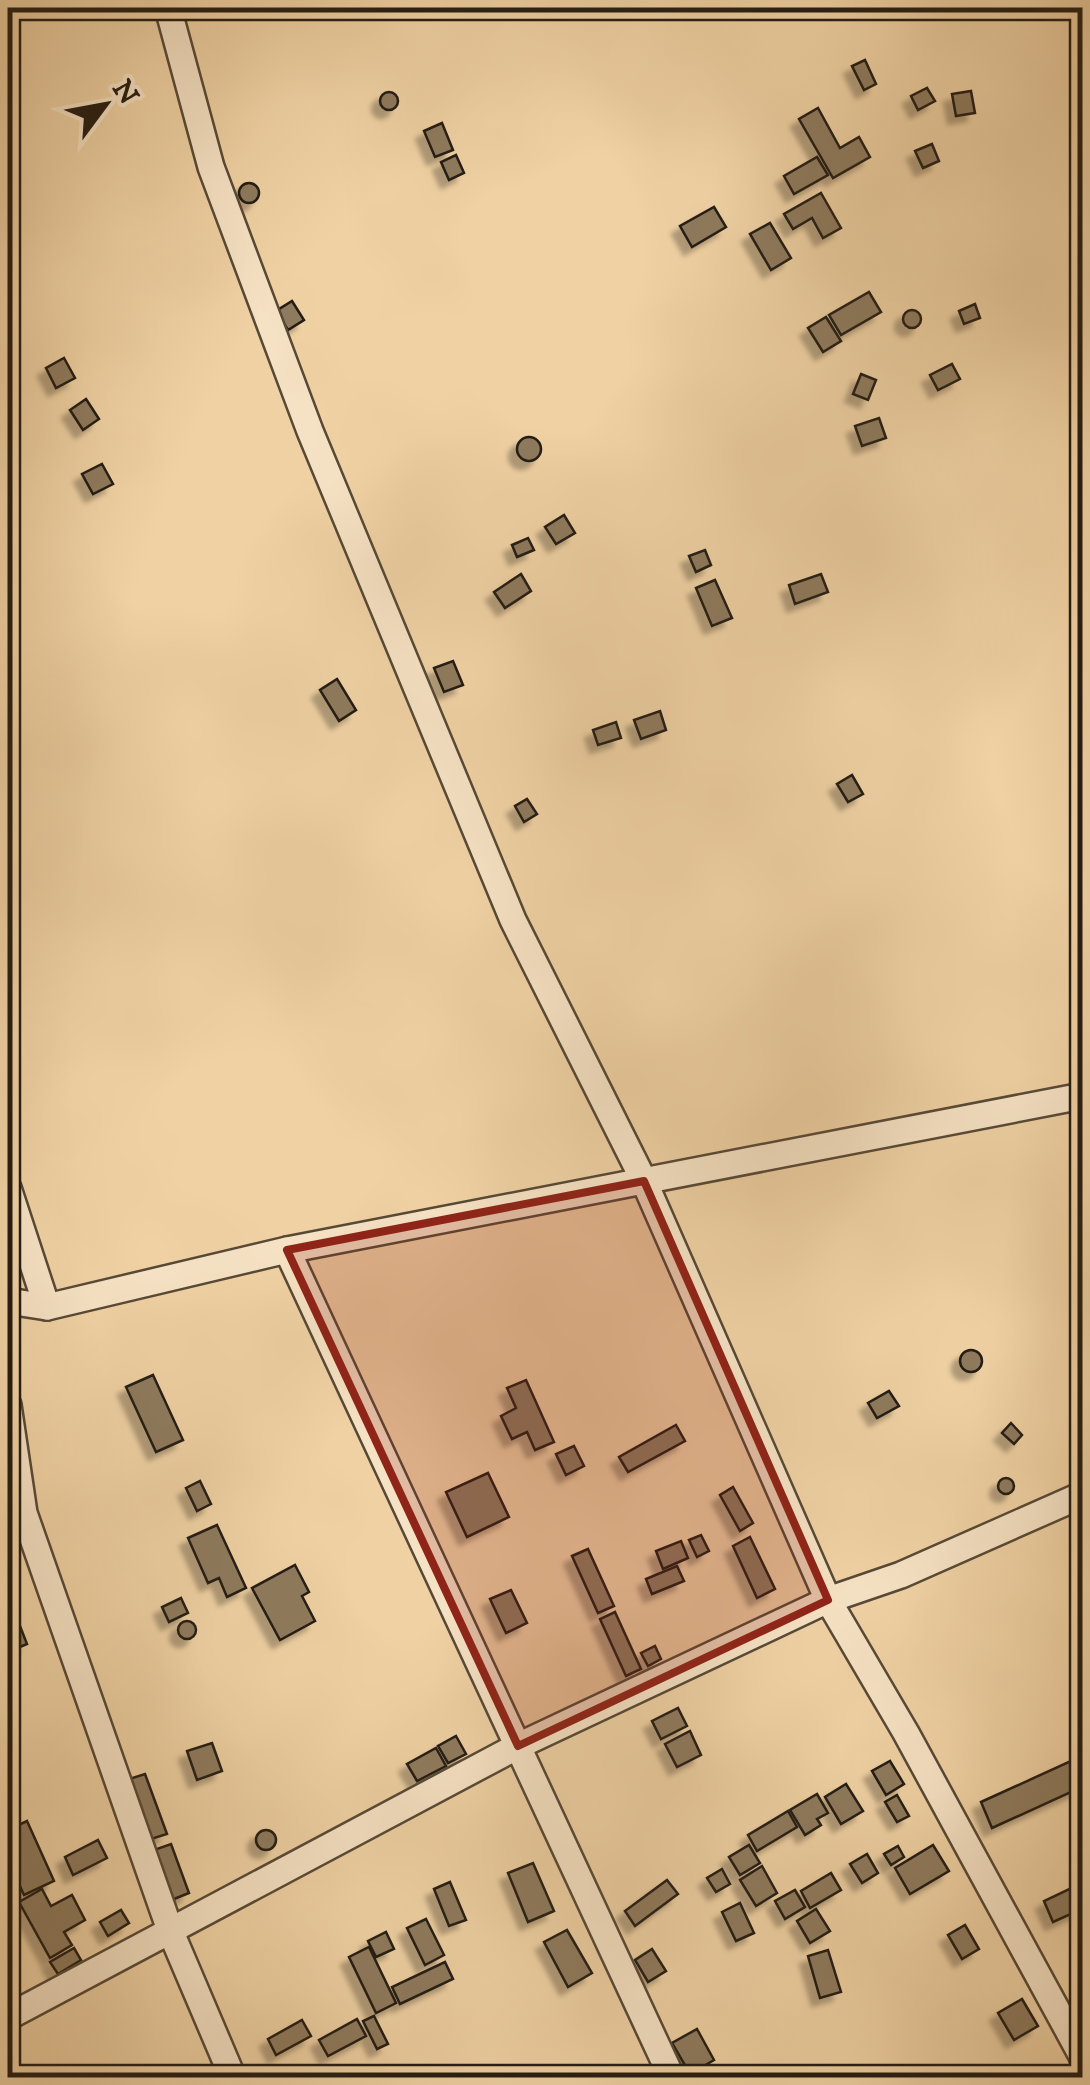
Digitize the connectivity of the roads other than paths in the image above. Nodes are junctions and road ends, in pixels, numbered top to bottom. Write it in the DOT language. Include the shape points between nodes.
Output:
graph roads {
  1 [pos="168,8"];
  2 [pos="1082,1096"];
  3 [pos="644,1181"];
  4 [pos="8,1188"];
  5 [pos="288,1250"];
  6 [pos="8,1301"];
  7 [pos="47,1307"];
  8 [pos="8,1405"];
  9 [pos="1082,1495"];
  10 [pos="828,1600"];
  11 [pos="518,1746"];
  12 [pos="170,1930"];
  13 [pos="8,2018"];
  14 [pos="1082,2056"];
  15 [pos="233,2078"];
  16 [pos="672,2078"];
  1 -- 3 [label="street" via="211,167 310,431 513,920"];
  2 -- 3 [label="street"];
  3 -- 5 [label="street"];
  3 -- 10 [label="street"];
  4 -- 7 [label="street"];
  5 -- 7 [label="street"];
  5 -- 11 [label="street"];
  6 -- 7 [label="street"];
  8 -- 12 [label="street" via="24,1513"];
  9 -- 10 [label="street" via="901,1576"];
  10 -- 11 [label="street"];
  10 -- 14 [label="street"];
  11 -- 12 [label="street"];
  11 -- 16 [label="street"];
  12 -- 13 [label="street"];
  12 -- 15 [label="street"];
}
